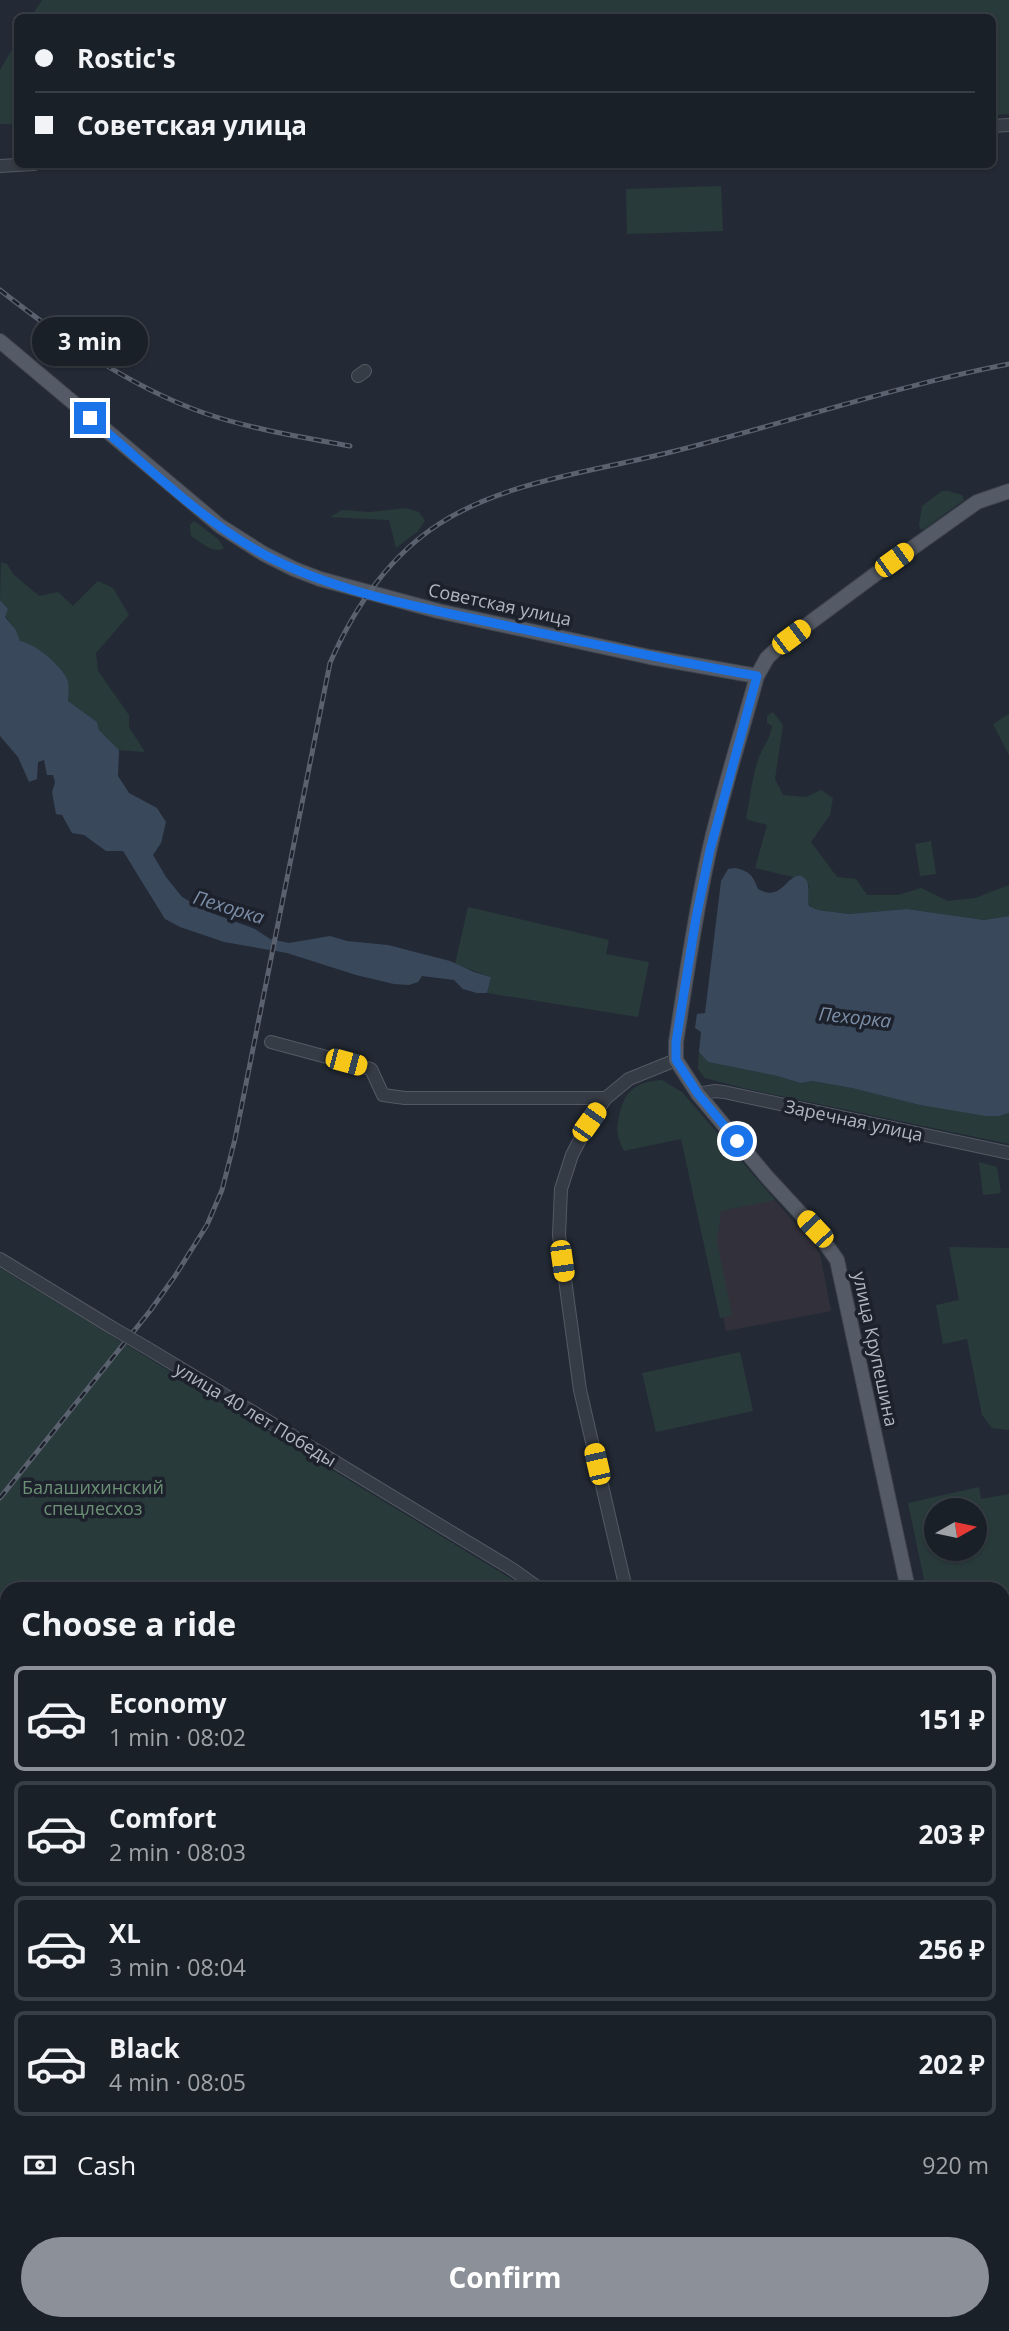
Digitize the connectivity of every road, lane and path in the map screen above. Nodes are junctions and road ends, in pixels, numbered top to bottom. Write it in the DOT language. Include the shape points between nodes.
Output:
graph roads {
  1 [pos="0,341"];
  2 [pos="1009,491"];
  3 [pos="757,676"];
  4 [pos="271,1042"];
  5 [pos="676,1060"];
  6 [pos="698,1094"];
  7 [pos="606,1098"];
  8 [pos="1009,1153"];
  9 [pos="0,1259"];
  10 [pos="512,1569"];
  11 [pos="530,1582"];
  12 [pos="539,1582"];
  13 [pos="624,1582"];
  14 [pos="906,1582"];
  1 -- 3 [label="main road, Советская улица" via="220,526 294,569 438,611"];
  2 -- 3 [label="main road" via="978,502 873,576 784,642"];
  3 -- 5 [label="main road" via="710,850 682,999"];
  4 -- 7 [label="street" via="371,1069 383,1095"];
  5 -- 6 [label="main road, улица Крупешина"];
  5 -- 7 [label="street" via="629,1079"];
  6 -- 8 [label="street, Заречная улица" via="739,1095"];
  6 -- 14 [label="main road, улица Крупешина" via="837,1260"];
  7 -- 13 [label="street" via="572,1154 561,1189 559,1235 580,1390"];
  9 -- 10 [label="street, улица 40 лет Победы, bridge"];
  10 -- 11 [label="street, улица 40 лет Победы"];
  10 -- 12 [label="street, улица 40 лет Победы"];
}
